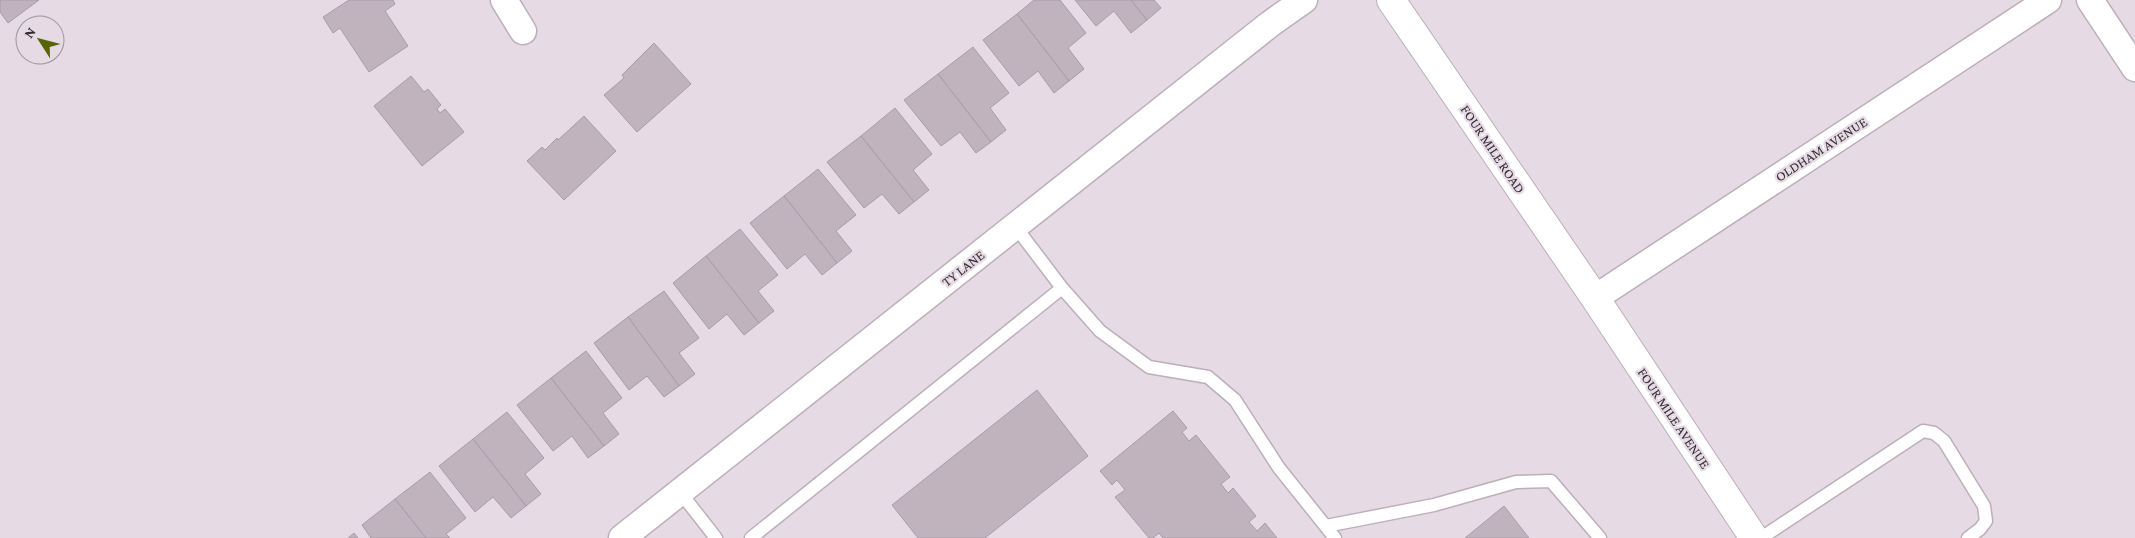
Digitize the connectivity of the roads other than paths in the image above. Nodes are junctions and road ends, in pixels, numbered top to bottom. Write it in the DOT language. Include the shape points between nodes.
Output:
graph roads {
  1 [pos="504,0"];
  2 [pos="1304,0"];
  3 [pos="1391,0"];
  4 [pos="2048,0"];
  5 [pos="2090,0"];
  6 [pos="523,31"];
  7 [pos="2135,68"];
  8 [pos="1015,226"];
  9 [pos="1062,288"];
  10 [pos="1595,298"];
  11 [pos="680,492"];
  12 [pos="1326,526"];
  13 [pos="622,538"];
  14 [pos="716,538"];
  15 [pos="751,538"];
  16 [pos="1335,538"];
  17 [pos="1600,538"];
  18 [pos="1754,538"];
  19 [pos="1761,538"];
  20 [pos="1968,538"];
  1 -- 6 [label="street"];
  2 -- 8 [label="street, TY LANE"];
  3 -- 10 [label="street, FOUR MILE ROAD"];
  4 -- 10 [label="street, OLDHAM AVENUE"];
  5 -- 7 [label="street"];
  8 -- 9 [label="lane"];
  8 -- 11 [label="street, TY LANE"];
  9 -- 12 [label="lane" via="1100,331 1149,367 1208,377 1235,400 1279,468"];
  9 -- 15 [label="lane"];
  10 -- 18 [label="street, FOUR MILE AVENUE"];
  11 -- 13 [label="street, TY LANE"];
  11 -- 14 [label="lane"];
  12 -- 16 [label="lane"];
  12 -- 17 [label="lane" via="1434,505 1516,482 1551,481"];
  19 -- 20 [label="lane" via="1924,431 1934,433 1944,441 1984,506 1986,521"];
}
